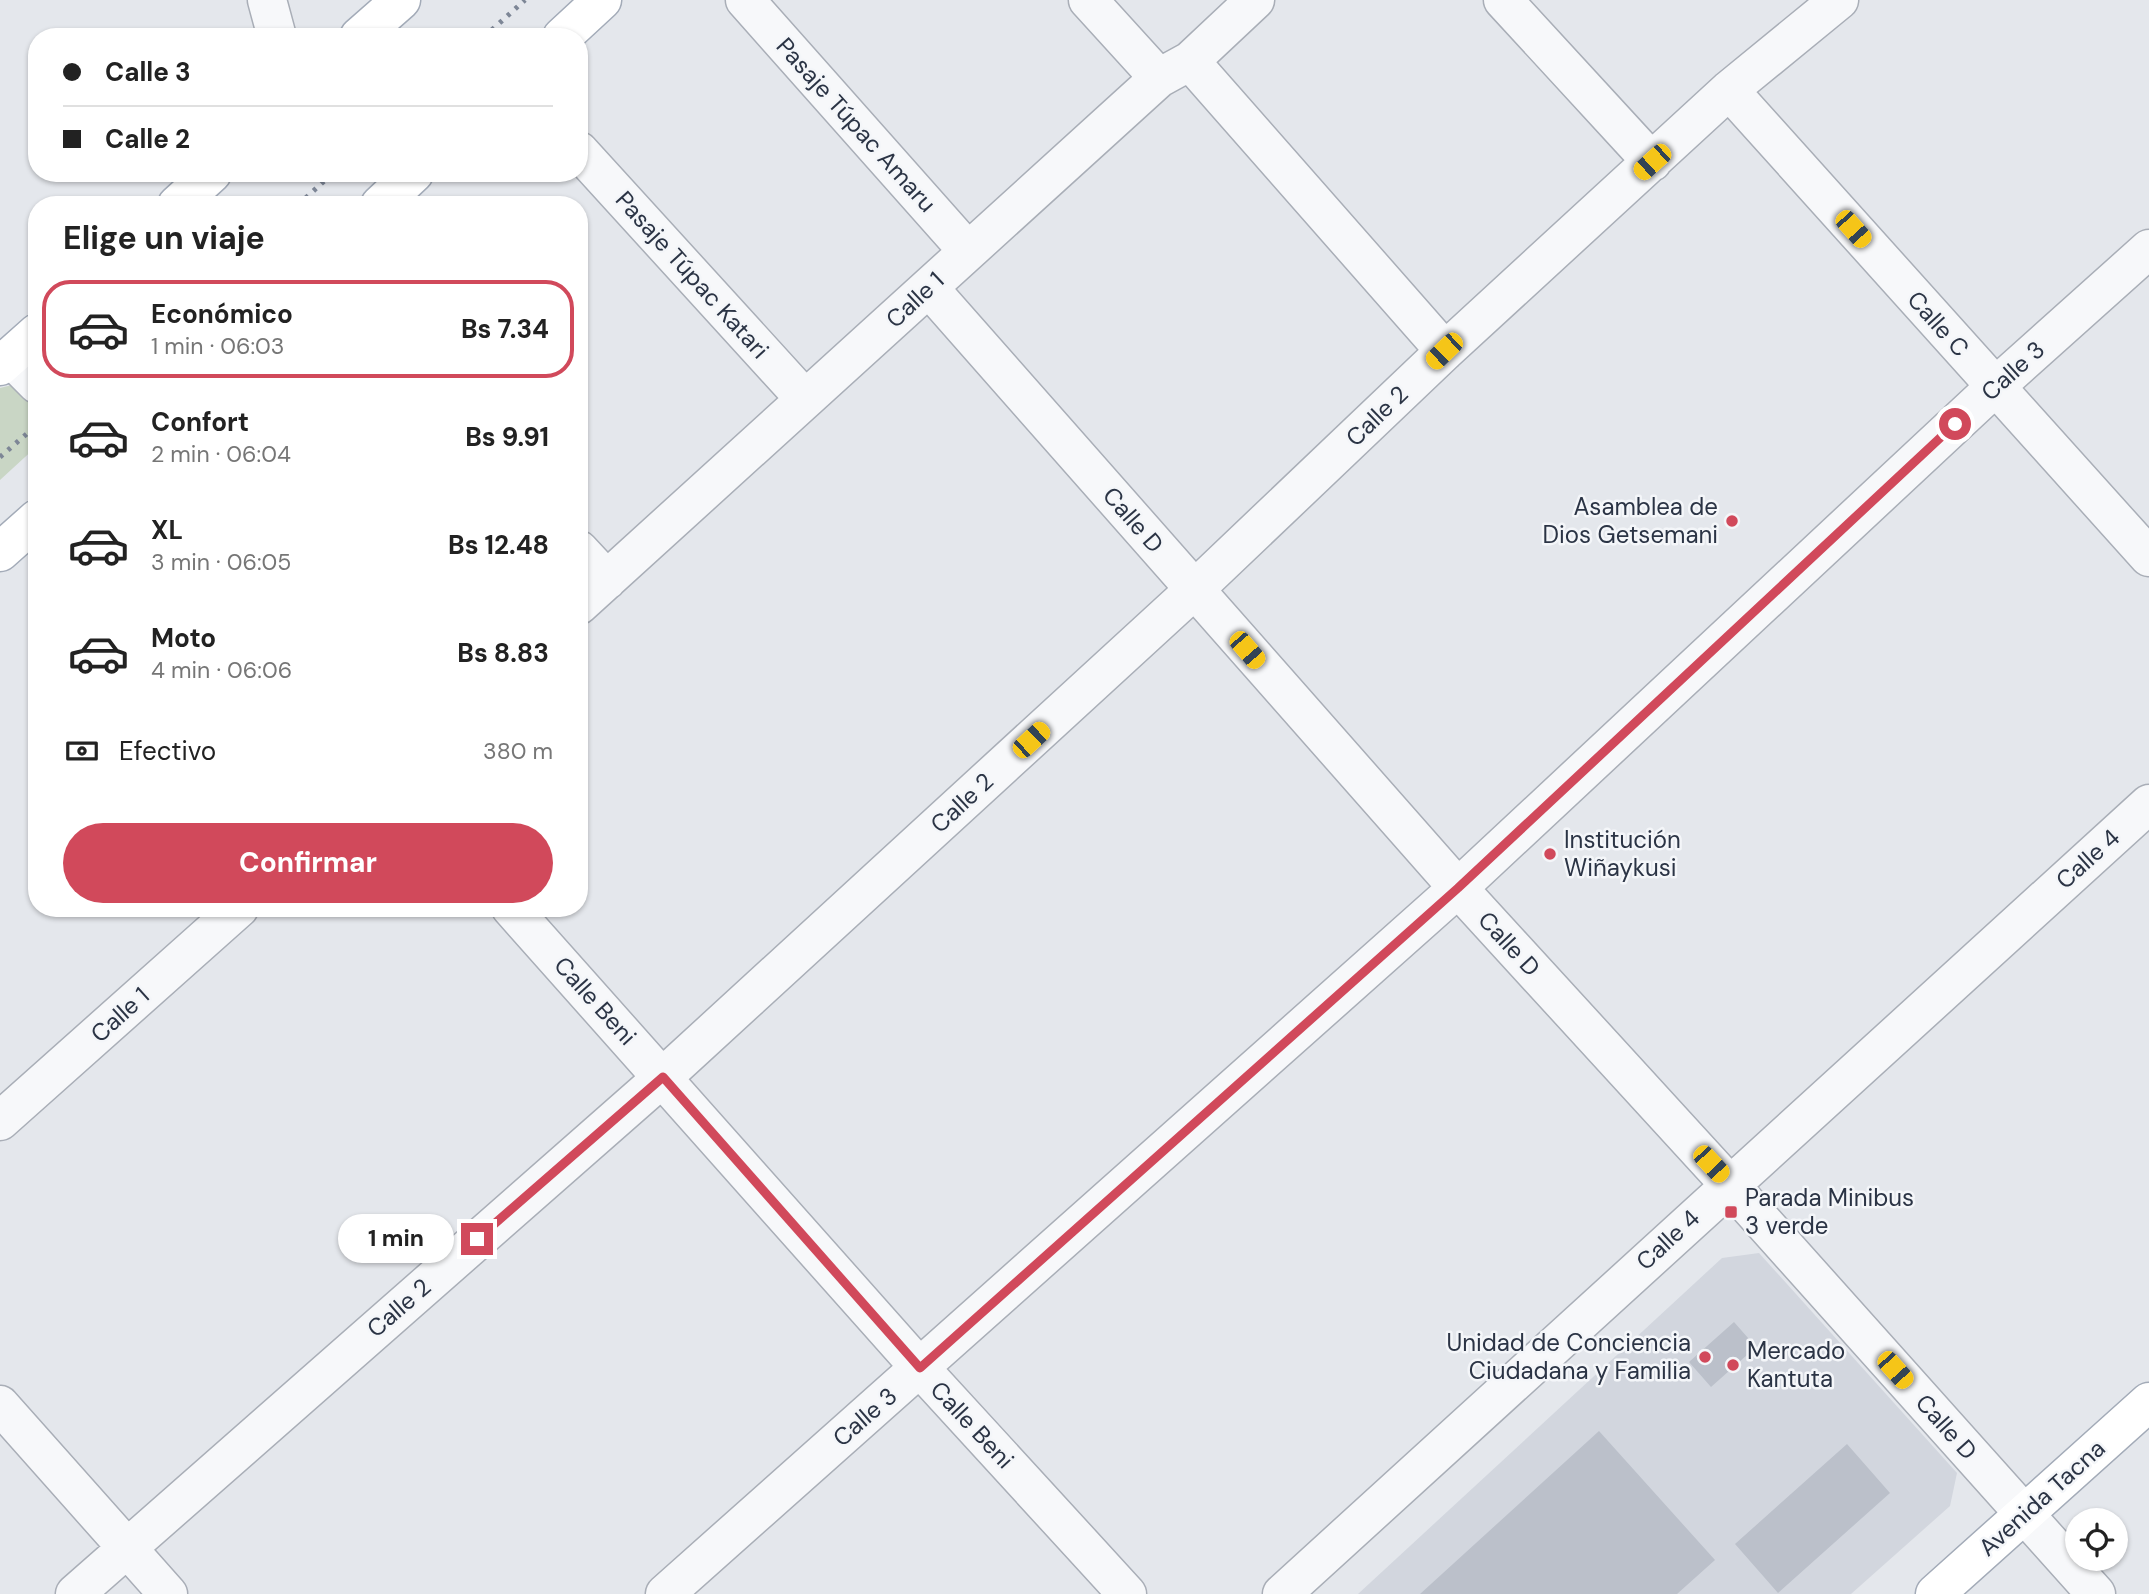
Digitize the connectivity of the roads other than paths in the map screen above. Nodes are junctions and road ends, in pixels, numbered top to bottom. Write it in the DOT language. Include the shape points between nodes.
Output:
graph roads {
  1 [pos="267,0"];
  2 [pos="401,0"];
  3 [pos="602,0"];
  4 [pos="745,0"];
  5 [pos="1088,0"];
  6 [pos="1255,0"];
  7 [pos="1503,0"];
  8 [pos="1839,0"];
  9 [pos="275,28"];
  10 [pos="369,28"];
  11 [pos="572,28"];
  12 [pos="1175,69"];
  13 [pos="1728,90"];
  14 [pos="588,160"];
  15 [pos="1652,162"];
  16 [pos="202,182"];
  17 [pos="404,182"];
  18 [pos="187,196"];
  19 [pos="390,196"];
  20 [pos="2149,249"];
  21 [pos="967,250"];
  22 [pos="929,288"];
  23 [pos="1444,351"];
  24 [pos="16,352"];
  25 [pos="28,370"];
  26 [pos="1994,387"];
  27 [pos="805,399"];
  28 [pos="28,527"];
  29 [pos="0,552"];
  30 [pos="2149,557"];
  31 [pos="1194,590"];
  32 [pos="593,593"];
  33 [pos="2149,804"];
  34 [pos="1458,888"];
  35 [pos="229,917"];
  36 [pos="519,917"];
  37 [pos="663,1077"];
  38 [pos="0,1121"];
  39 [pos="1729,1184"];
  40 [pos="920,1368"];
  41 [pos="2149,1402"];
  42 [pos="0,1405"];
  43 [pos="2025,1515"];
  44 [pos="126,1546"];
  45 [pos="75,1594"];
  46 [pos="168,1594"];
  47 [pos="665,1594"];
  48 [pos="1127,1594"];
  49 [pos="1282,1594"];
  50 [pos="1935,1594"];
  51 [pos="2096,1594"];
  1 -- 9 [label="street"];
  2 -- 10 [label="main road"];
  3 -- 11 [label="main road"];
  4 -- 21 [label="street, Pasaje Túpac Amaru"];
  5 -- 12 [label="street"];
  6 -- 12 [label="street, Calle 1"];
  7 -- 15 [label="street"];
  8 -- 13 [label="street, Calle 2"];
  12 -- 21 [label="street, Calle 1"];
  12 -- 23 [label="street"];
  13 -- 15 [label="street, Calle 2"];
  13 -- 26 [label="street, Calle C"];
  14 -- 27 [label="street, Pasaje Túpac Katari"];
  15 -- 23 [label="street, Calle 2"];
  16 -- 18 [label="main road"];
  17 -- 19 [label="main road"];
  20 -- 26 [label="street, Calle 3"];
  21 -- 22 [label="street, Calle 1"];
  22 -- 27 [label="street, Calle 1"];
  22 -- 31 [label="street, Calle D"];
  23 -- 31 [label="street, Calle 2"];
  24 -- 25 [label="street"];
  26 -- 30 [label="street, Calle C"];
  26 -- 34 [label="street, Calle 3"];
  27 -- 32 [label="street, Calle 1"];
  28 -- 29 [label="main road"];
  31 -- 34 [label="street, Calle D"];
  31 -- 37 [label="street, Calle 2"];
  33 -- 39 [label="street, Calle 4"];
  34 -- 39 [label="street, Calle D"];
  34 -- 40 [label="street, Calle 3"];
  35 -- 38 [label="street, Calle 1"];
  36 -- 37 [label="street, Calle Beni"];
  37 -- 40 [label="street, Calle Beni"];
  37 -- 44 [label="street, Calle 2"];
  39 -- 43 [label="street, Calle D"];
  39 -- 49 [label="street, Calle 4"];
  40 -- 47 [label="street, Calle 3"];
  40 -- 48 [label="street, Calle Beni"];
  41 -- 43 [label="main road, Avenida Tacna"];
  42 -- 44 [label="street"];
  43 -- 50 [label="main road, Avenida Tacna"];
  43 -- 51 [label="street, Calle D"];
  44 -- 45 [label="street, Calle 2"];
  44 -- 46 [label="street"];
}
